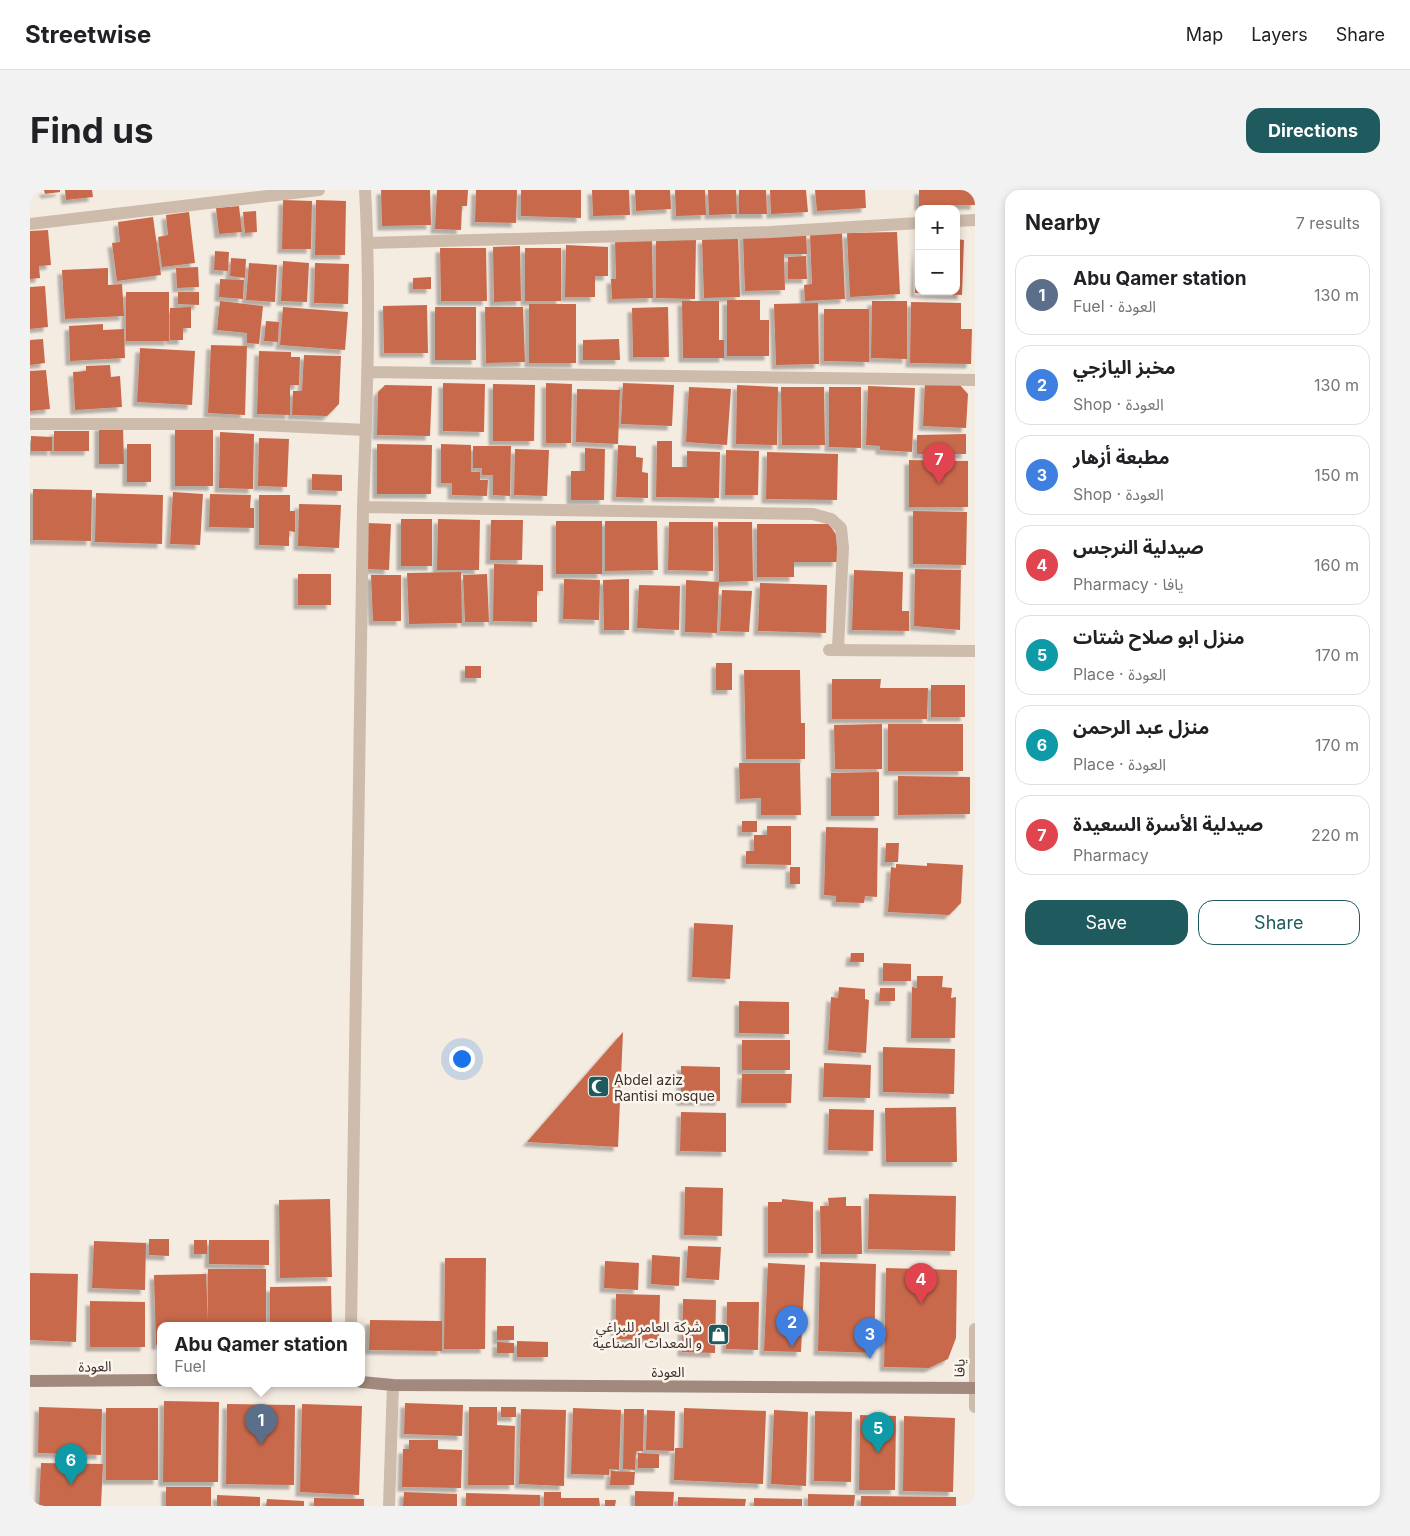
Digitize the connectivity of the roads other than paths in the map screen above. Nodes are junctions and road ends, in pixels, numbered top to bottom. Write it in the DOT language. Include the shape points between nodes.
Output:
graph roads {
  1 [pos="319,190"];
  2 [pos="366,190"];
  3 [pos="975,220"];
  4 [pos="960,221"];
  5 [pos="915,223"];
  6 [pos="30,224"];
  7 [pos="368,243"];
  8 [pos="367,372"];
  9 [pos="975,380"];
  10 [pos="30,424"];
  11 [pos="366,430"];
  12 [pos="363,507"];
  13 [pos="975,651"];
  14 [pos="351,1322"];
  15 [pos="975,1329"];
  16 [pos="157,1380"];
  17 [pos="30,1381"];
  18 [pos="365,1382"];
  19 [pos="393,1385"];
  20 [pos="974,1388"];
  21 [pos="975,1407"];
  22 [pos="389,1506"];
  1 -- 6 [label="street"];
  2 -- 7 [label="street"];
  3 -- 4 [label="street"];
  5 -- 7 [label="street" via="760,232"];
  7 -- 8 [label="street"];
  8 -- 9 [label="street"];
  8 -- 11 [label="street"];
  10 -- 11 [label="street" via="238,424"];
  11 -- 12 [label="street"];
  12 -- 13 [label="street" via="803,514 832,519 842,528 843,548 834,649"];
  12 -- 14 [label="street"];
  15 -- 20 [label="street, يافا"];
  16 -- 17 [label="main road, العودة"];
  18 -- 19 [label="main road, العودة"];
  19 -- 20 [label="main road, العودة"];
  19 -- 22 [label="street"];
  20 -- 21 [label="street, يافا"];
}
